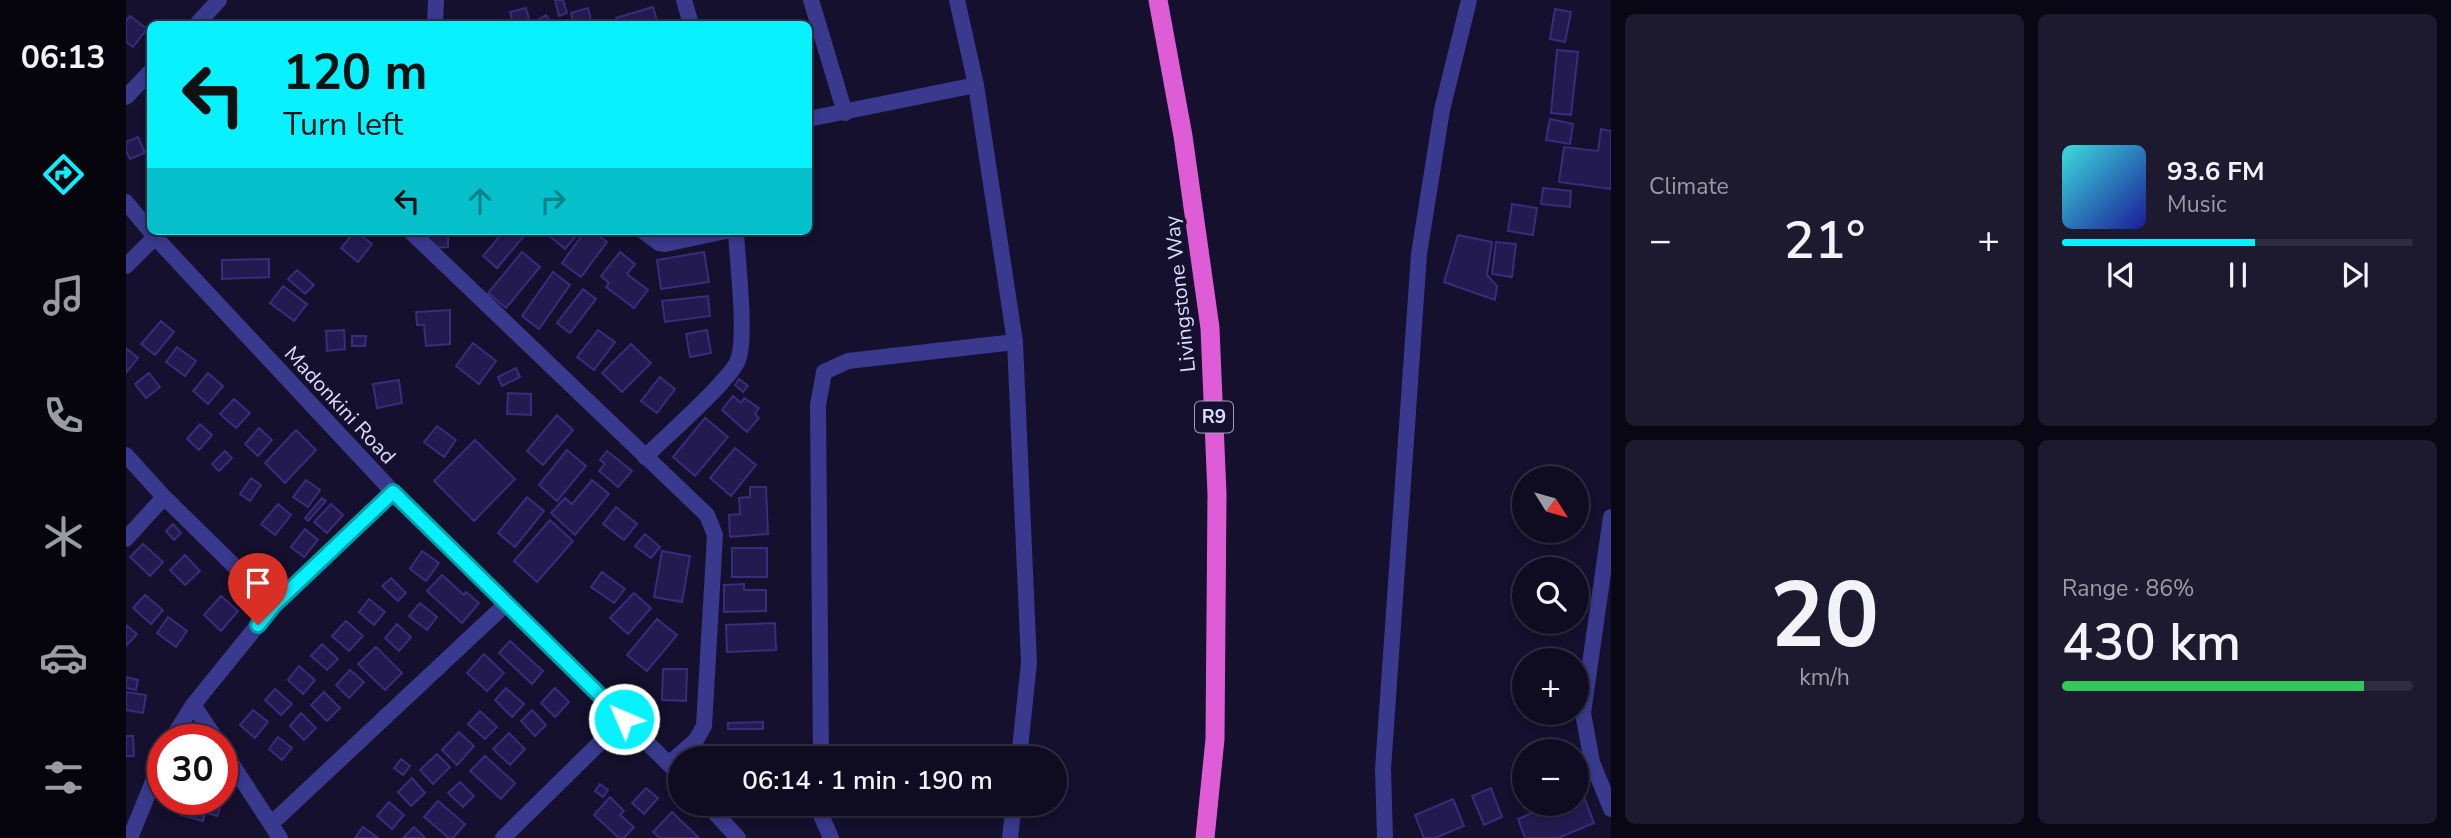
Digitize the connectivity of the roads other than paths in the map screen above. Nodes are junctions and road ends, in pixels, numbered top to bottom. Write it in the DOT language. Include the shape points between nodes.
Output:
graph roads {
  1 [pos="219,0"];
  2 [pos="436,0"];
  3 [pos="684,0"];
  4 [pos="811,0"];
  5 [pos="957,0"];
  6 [pos="1158,0"];
  7 [pos="1469,0"];
  8 [pos="200,21"];
  9 [pos="435,21"];
  10 [pos="690,21"];
  11 [pos="147,75"];
  12 [pos="976,85"];
  13 [pos="126,97"];
  14 [pos="845,113"];
  15 [pos="812,118"];
  16 [pos="126,202"];
  17 [pos="147,227"];
  18 [pos="414,235"];
  19 [pos="648,235"];
  20 [pos="707,235"];
  21 [pos="736,235"];
  22 [pos="155,237"];
  23 [pos="126,266"];
  24 [pos="1015,342"];
  25 [pos="126,455"];
  26 [pos="645,457"];
  27 [pos="393,492"];
  28 [pos="164,497"];
  29 [pos="1611,517"];
  30 [pos="126,539"];
  31 [pos="507,603"];
  32 [pos="274,605"];
  33 [pos="193,705"];
  34 [pos="624,719"];
  35 [pos="181,724"];
  36 [pos="206,724"];
  37 [pos="692,746"];
  38 [pos="821,746"];
  39 [pos="1020,746"];
  40 [pos="668,762"];
  41 [pos="238,773"];
  42 [pos="147,796"];
  43 [pos="1611,809"];
  44 [pos="718,816"];
  45 [pos="822,816"];
  46 [pos="1013,816"];
  47 [pos="276,831"];
  48 [pos="130,838"];
  49 [pos="503,838"];
  50 [pos="738,838"];
  51 [pos="831,838"];
  52 [pos="1010,838"];
  53 [pos="1205,838"];
  54 [pos="1385,838"];
  1 -- 8 [label="street"];
  2 -- 9 [label="street"];
  3 -- 10 [label="street"];
  4 -- 14 [label="street"];
  5 -- 12 [label="street"];
  6 -- 53 [label="highway, Livingstone Way / R9" via="1184,136 1210,328 1217,494 1215,739"];
  7 -- 54 [label="street" via="1442,110 1419,254 1383,769"];
  11 -- 13 [label="street"];
  12 -- 14 [label="street"];
  12 -- 24 [label="street"];
  14 -- 15 [label="street"];
  16 -- 17 [label="street, Madonkini Road"];
  18 -- 26 [label="street"];
  19 -- 20 [label="street" via="665,244"];
  21 -- 26 [label="street" via="738,361"];
  22 -- 23 [label="street"];
  22 -- 27 [label="street, Madonkini Road"];
  24 -- 38 [label="street" via="848,361 824,372 818,405"];
  24 -- 39 [label="street" via="1029,663"];
  25 -- 28 [label="street"];
  26 -- 37 [label="street" via="707,515 715,535 704,726"];
  27 -- 31 [label="street, Madonkini Road"];
  27 -- 32 [label="street"];
  28 -- 30 [label="street"];
  28 -- 32 [label="street"];
  29 -- 43 [label="street" via="1583,713 1592,762"];
  31 -- 34 [label="street, Madonkini Road"];
  31 -- 47 [label="street"];
  32 -- 33 [label="street"];
  33 -- 35 [label="street"];
  33 -- 36 [label="street"];
  34 -- 40 [label="street, Madonkini Road"];
  34 -- 49 [label="street"];
  41 -- 47 [label="street"];
  42 -- 48 [label="street"];
  44 -- 50 [label="street"];
  45 -- 51 [label="street"];
  46 -- 52 [label="street"];
}
